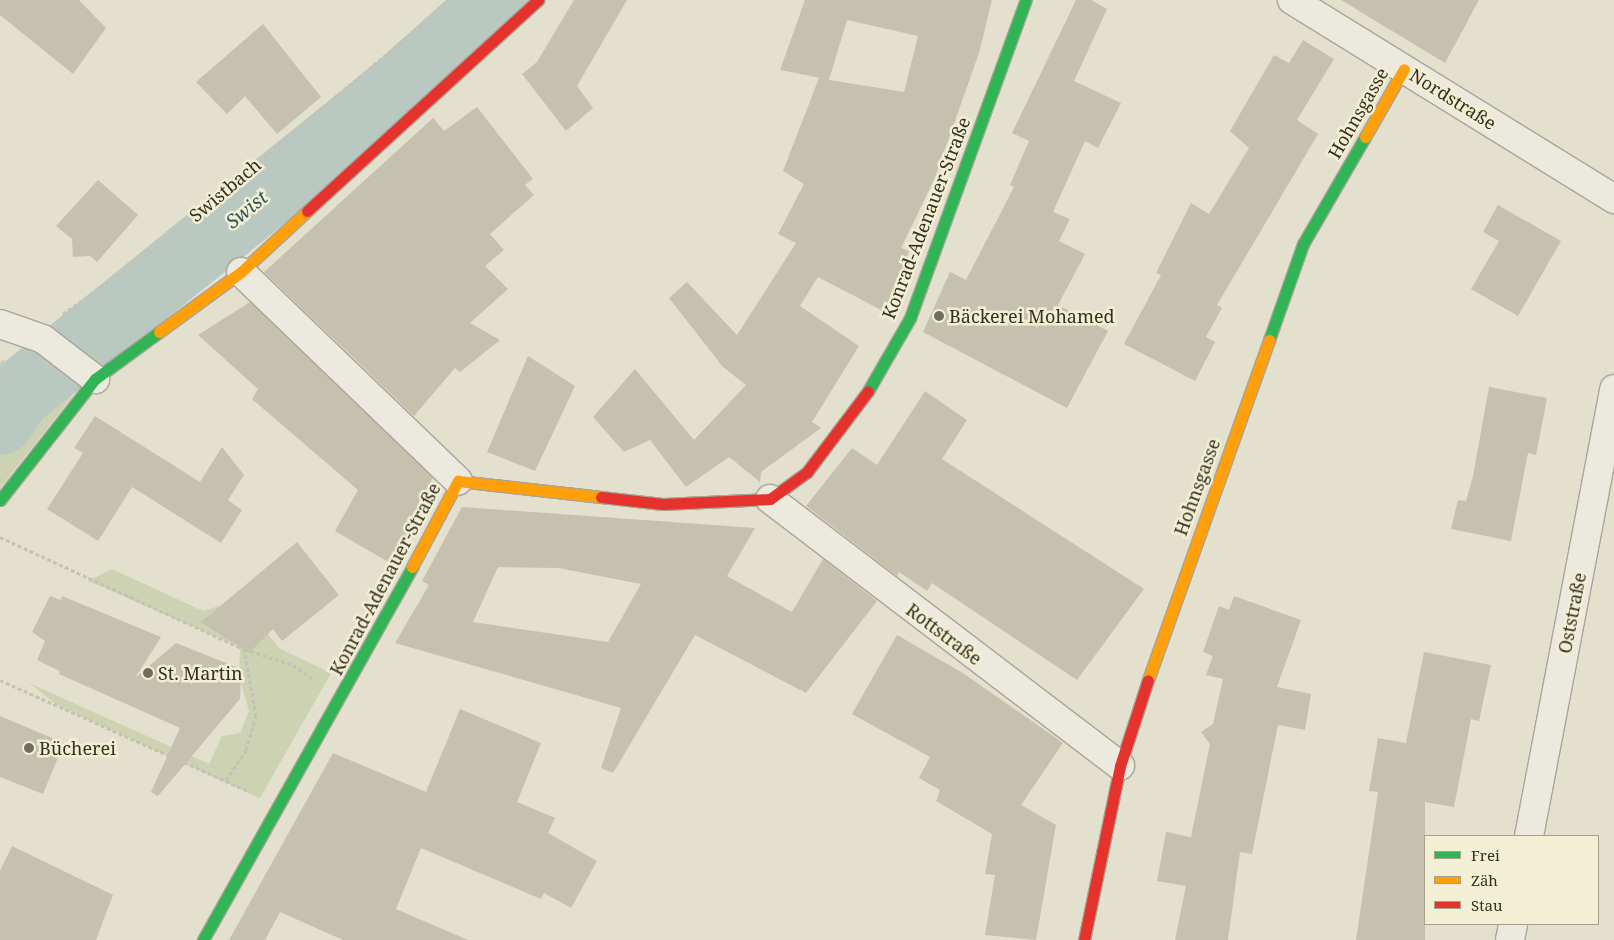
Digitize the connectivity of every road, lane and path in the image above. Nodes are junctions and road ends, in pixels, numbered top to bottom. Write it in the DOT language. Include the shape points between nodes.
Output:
graph roads {
  1 [pos="451,0"];
  2 [pos="538,0"];
  3 [pos="1026,0"];
  4 [pos="1292,0"];
  5 [pos="1404,69"];
  6 [pos="1614,199"];
  7 [pos="241,272"];
  8 [pos="0,324"];
  9 [pos="37,338"];
  10 [pos="90,375"];
  11 [pos="0,378"];
  12 [pos="1614,389"];
  13 [pos="458,481"];
  14 [pos="770,499"];
  15 [pos="0,500"];
  16 [pos="0,537"];
  17 [pos="244,649"];
  18 [pos="0,680"];
  19 [pos="339,704"];
  20 [pos="1120,766"];
  21 [pos="226,780"];
  22 [pos="279,806"];
  23 [pos="1529,835"];
  24 [pos="1513,925"];
  25 [pos="203,940"];
  26 [pos="1084,940"];
  27 [pos="1510,940"];
  1 -- 9 [label="path, Swistbach" via="144,257"];
  2 -- 7 [label="street"];
  3 -- 14 [label="street, Konrad-Adenauer-Straße" via="910,318 867,394 807,472"];
  4 -- 5 [label="street, Nordstraße"];
  5 -- 6 [label="street, Nordstraße"];
  5 -- 20 [label="street, Hohnsgasse" via="1303,244 1178,590"];
  7 -- 10 [label="street"];
  7 -- 13 [label="street"];
  8 -- 9 [label="street"];
  9 -- 10 [label="street"];
  9 -- 11 [label="path, Swistbach"];
  10 -- 15 [label="street"];
  12 -- 23 [label="street, Oststraße"];
  13 -- 14 [label="street, Konrad-Adenauer-Straße" via="663,504"];
  13 -- 19 [label="street, Konrad-Adenauer-Straße"];
  14 -- 20 [label="street, Rottstraße"];
  16 -- 17 [label="path"];
  17 -- 19 [label="path" via="293,665"];
  17 -- 21 [label="path" via="256,716 246,750"];
  18 -- 21 [label="path"];
  19 -- 22 [label="street, Konrad-Adenauer-Straße"];
  20 -- 26 [label="street, Hohnsgasse"];
  21 -- 22 [label="path"];
  22 -- 25 [label="street, Konrad-Adenauer-Straße"];
  24 -- 27 [label="street"];
}
